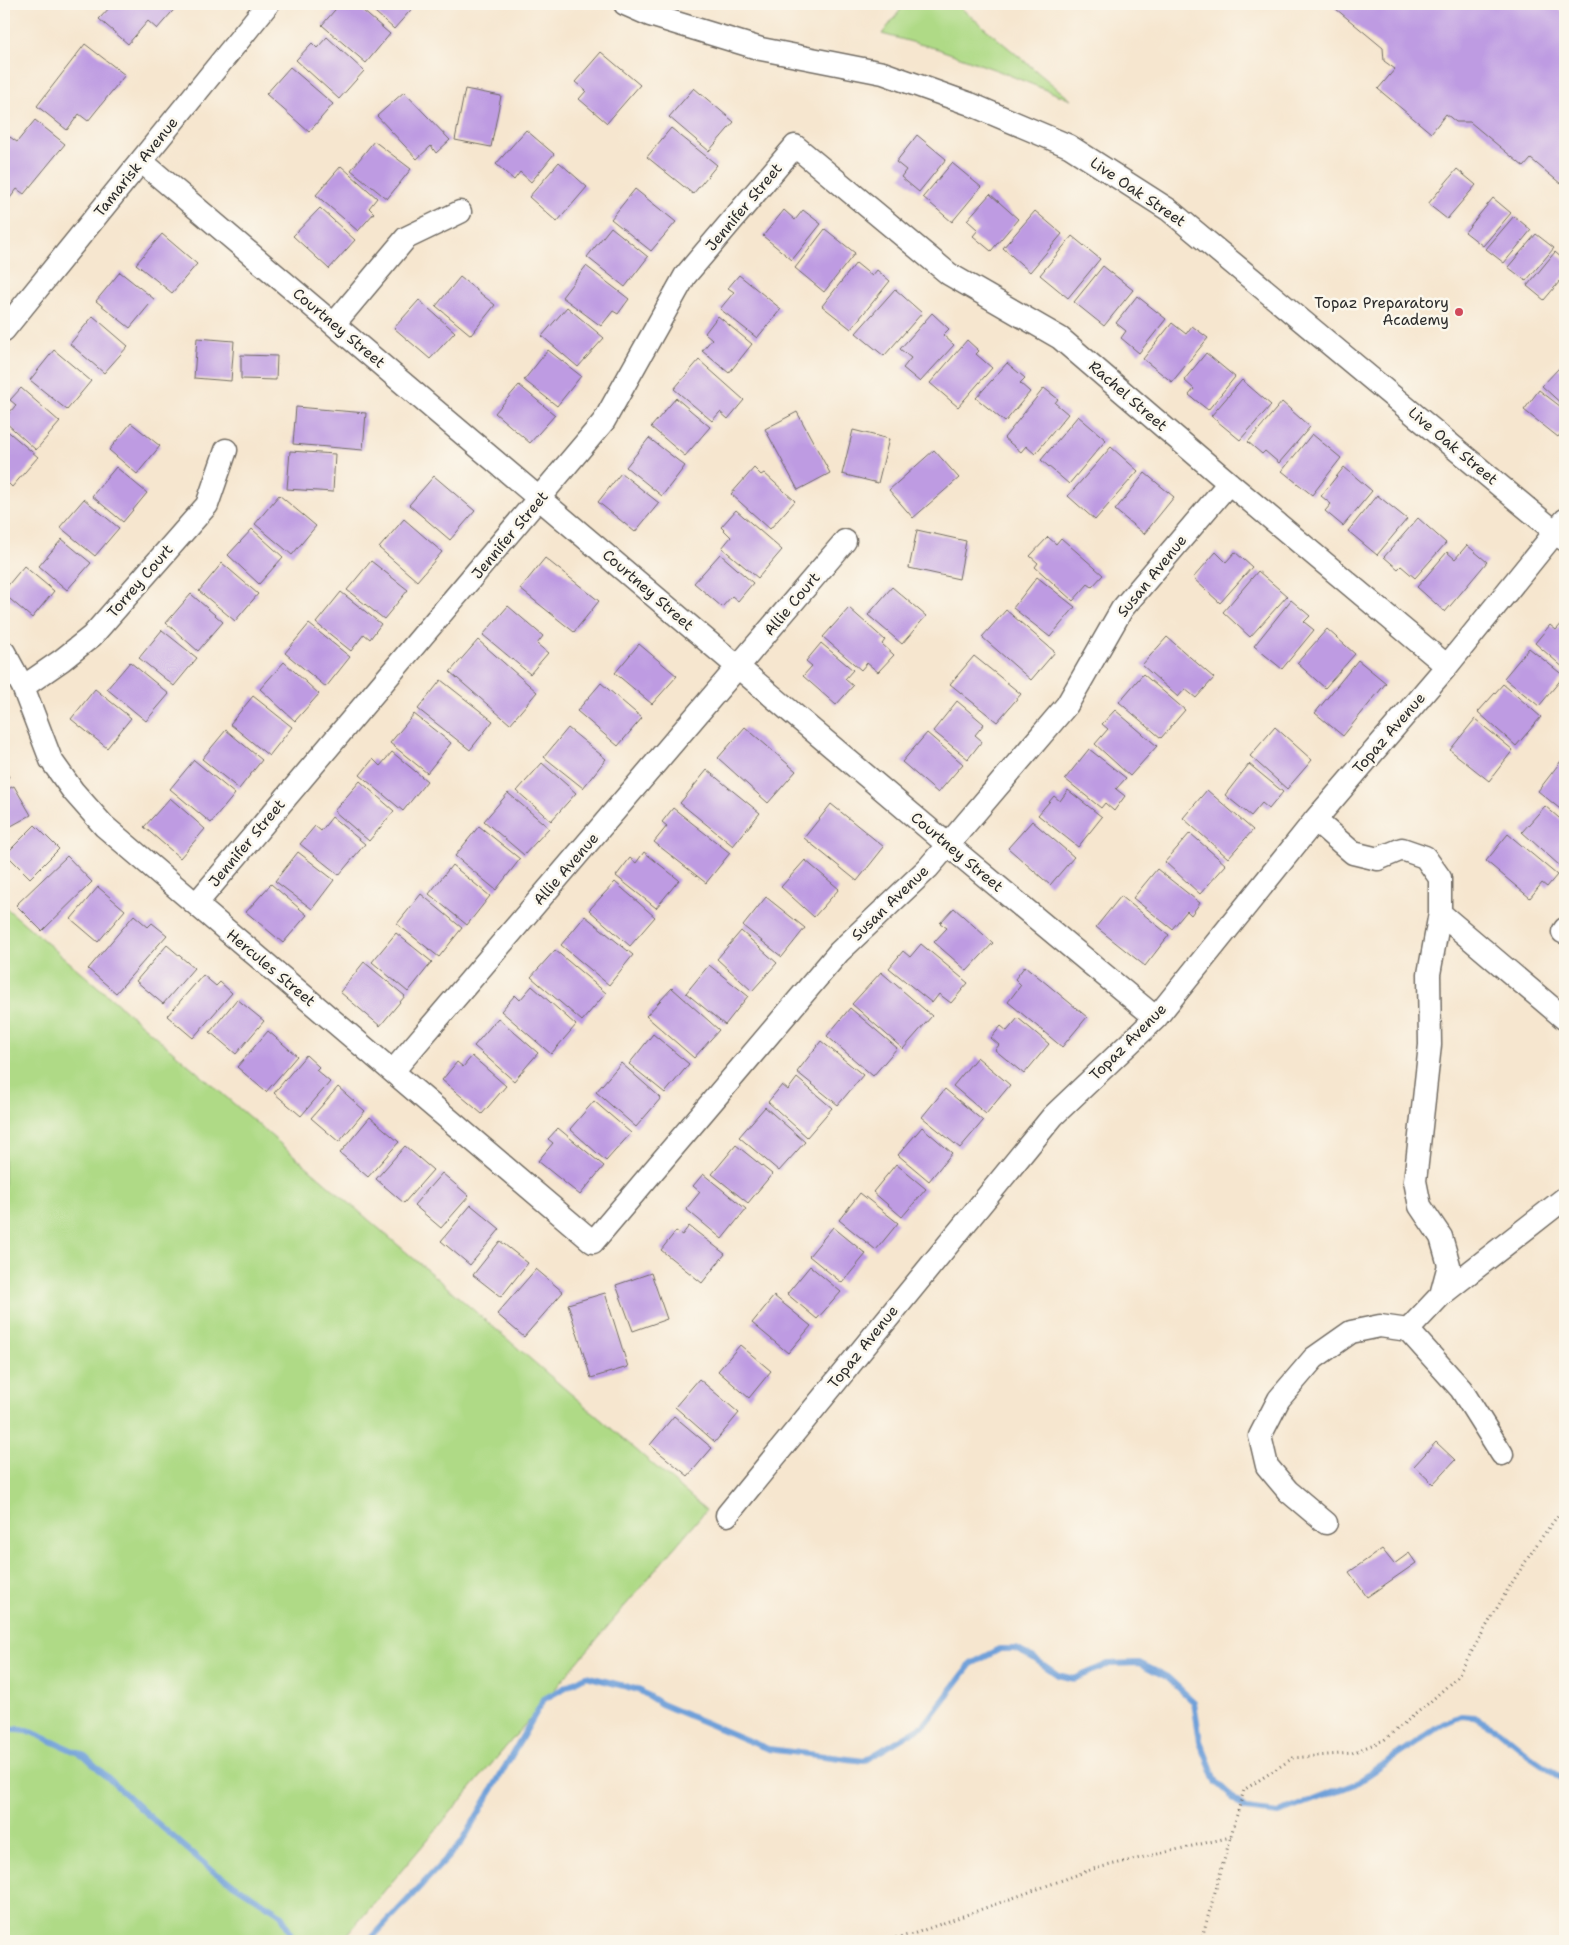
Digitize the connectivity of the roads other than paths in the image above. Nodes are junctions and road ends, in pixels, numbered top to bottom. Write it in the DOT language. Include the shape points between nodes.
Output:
graph roads {
  1 [pos="268,4"];
  2 [pos="625,4"];
  3 [pos="795,146"];
  4 [pos="141,161"];
  5 [pos="460,212"];
  6 [pos="334,324"];
  7 [pos="4,330"];
  8 [pos="226,450"];
  9 [pos="1229,483"];
  10 [pos="541,498"];
  11 [pos="1562,531"];
  12 [pos="845,541"];
  13 [pos="4,652"];
  14 [pos="1447,666"];
  15 [pos="739,667"];
  16 [pos="23,687"];
  17 [pos="1315,820"];
  18 [pos="948,845"];
  19 [pos="196,904"];
  20 [pos="1440,913"];
  21 [pos="1156,1018"];
  22 [pos="1565,1019"];
  23 [pos="393,1071"];
  24 [pos="1565,1198"];
  25 [pos="593,1242"];
  26 [pos="1441,1295"];
  27 [pos="1408,1330"];
  28 [pos="1502,1454"];
  29 [pos="726,1514"];
  30 [pos="1326,1523"];
  1 -- 4 [label="street, Tamarisk Avenue"];
  2 -- 11 [label="street, Live Oak Street" via="761,49 883,73 970,104 1069,146 1170,210"];
  3 -- 9 [label="street, Rachel Street" via="949,274 1060,338"];
  3 -- 10 [label="street, Jennifer Street" via="685,276 604,421"];
  4 -- 6 [label="street, Courtney Street"];
  4 -- 7 [label="street, Tamarisk Avenue"];
  5 -- 6 [label="street" via="406,238"];
  6 -- 10 [label="street, Courtney Street"];
  8 -- 16 [label="street, Torrey Court" via="207,504 92,636"];
  9 -- 14 [label="street, Rachel Street"];
  9 -- 18 [label="street, Susan Avenue" via="1122,609 1067,705"];
  10 -- 15 [label="street, Courtney Street"];
  10 -- 19 [label="street, Jennifer Street"];
  11 -- 14 [label="street, Topaz Avenue"];
  12 -- 15 [label="street, Allie Court"];
  13 -- 16 [label="street, Hercules Street"];
  14 -- 17 [label="street, Topaz Avenue"];
  15 -- 18 [label="street, Courtney Street"];
  15 -- 23 [label="street, Allie Avenue"];
  16 -- 19 [label="street, Hercules Street" via="51,760 73,792 104,826"];
  17 -- 20 [label="street" via="1353,853 1378,859 1402,849 1425,857 1440,878"];
  17 -- 21 [label="street, Topaz Avenue"];
  18 -- 21 [label="street, Courtney Street"];
  18 -- 25 [label="street, Susan Avenue" via="839,952"];
  19 -- 23 [label="street, Hercules Street"];
  20 -- 22 [label="street"];
  20 -- 26 [label="street" via="1429,974 1430,1045 1415,1181 1420,1206 1441,1237 1449,1265"];
  21 -- 29 [label="street, Topaz Avenue" via="1053,1116"];
  23 -- 25 [label="street, Hercules Street"];
  24 -- 26 [label="street"];
  26 -- 27 [label="street"];
  27 -- 28 [label="street" via="1461,1389"];
  27 -- 30 [label="street" via="1380,1326 1350,1332 1314,1358 1279,1399 1260,1436 1267,1466 1288,1491"];
}
